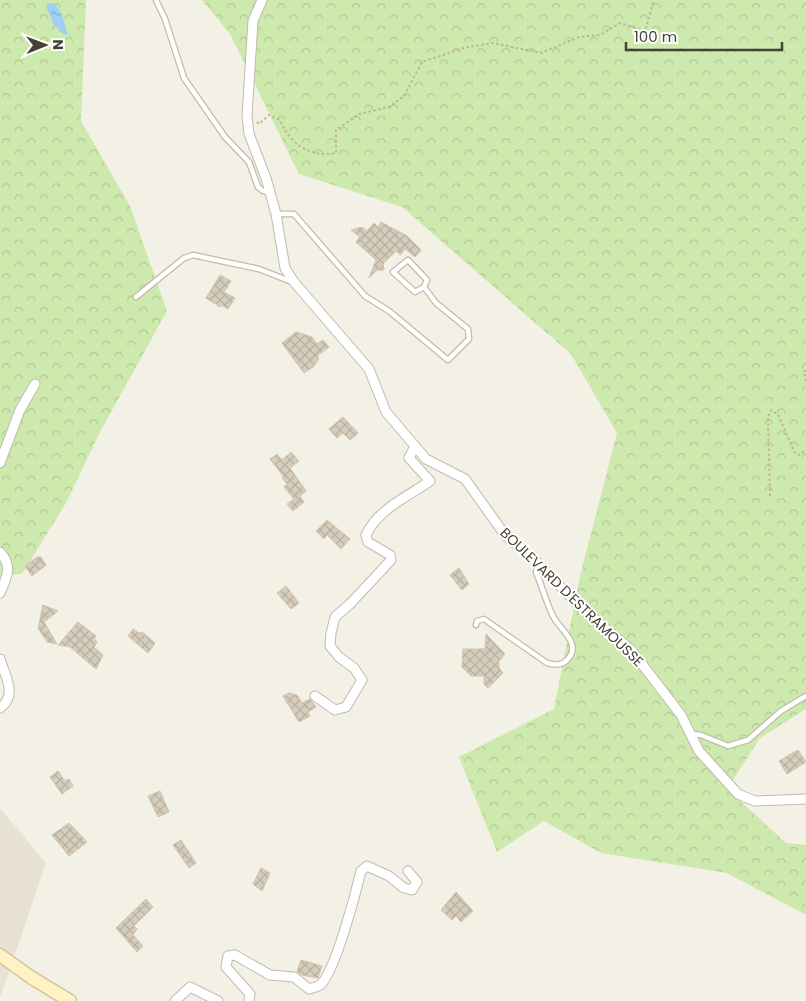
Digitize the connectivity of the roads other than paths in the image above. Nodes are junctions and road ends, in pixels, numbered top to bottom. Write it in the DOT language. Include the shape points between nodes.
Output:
graph roads {
  1 [pos="156,0"];
  2 [pos="262,0"];
  3 [pos="270,192"];
  4 [pos="276,214"];
  5 [pos="294,282"];
  6 [pos="424,288"];
  7 [pos="136,297"];
  8 [pos="35,384"];
  9 [pos="415,446"];
  10 [pos="0,464"];
  11 [pos="0,552"];
  12 [pos="538,563"];
  13 [pos="0,593"];
  14 [pos="476,625"];
  15 [pos="0,659"];
  16 [pos="315,696"];
  17 [pos="806,696"];
  18 [pos="0,708"];
  19 [pos="690,734"];
  20 [pos="806,799"];
  21 [pos="408,871"];
  22 [pos="0,955"];
  23 [pos="70,1001"];
  24 [pos="175,1001"];
  25 [pos="218,1001"];
  26 [pos="249,1001"];
  1 -- 3 [label="lane" via="184,78 225,137 249,162 258,187 263,192"];
  2 -- 3 [label="street, BOULEVARD D'ESTRAMOUSSE" via="253,21 247,116 248,134"];
  3 -- 4 [label="street, BOULEVARD D'ESTRAMOUSSE"];
  4 -- 5 [label="street, BOULEVARD D'ESTRAMOUSSE" via="285,268"];
  4 -- 6 [label="lane" via="294,214 365,296 389,311 448,360 469,338 468,329"];
  5 -- 7 [label="lane" via="259,269 193,255 184,258"];
  5 -- 9 [label="street, BOULEVARD D'ESTRAMOUSSE" via="369,369 386,412"];
  6 -- 6 [label="lane" via="427,280 408,260 393,272 415,292"];
  8 -- 10 [label="street" via="20,410"];
  9 -- 12 [label="street, BOULEVARD D'ESTRAMOUSSE" via="426,459 465,479 505,535"];
  9 -- 16 [label="street" via="409,458 430,480 394,503 371,525 366,535 368,542 390,555 391,560 335,617 331,633 330,646 362,680 346,707 335,710"];
  11 -- 13 [label="street" via="6,558 9,571"];
  12 -- 14 [label="lane" via="536,572 554,617 572,642 572,652 567,660 558,666 547,663 484,619 477,621"];
  12 -- 19 [label="street, BOULEVARD D'ESTRAMOUSSE" via="579,606 632,651 681,715"];
  15 -- 18 [label="street" via="10,691 7,703"];
  17 -- 19 [label="lane" via="781,711 748,740 728,746"];
  19 -- 20 [label="street, BOULEVARD D'ESTRAMOUSSE" via="699,751 738,794 755,802"];
  21 -- 26 [label="street" via="417,882 412,890 368,866 361,871 347,926 321,984 309,989 294,977 270,975 235,955 228,956 226,966 250,994"];
  22 -- 23 [label="main road"];
  24 -- 25 [label="street" via="190,987"];
}
